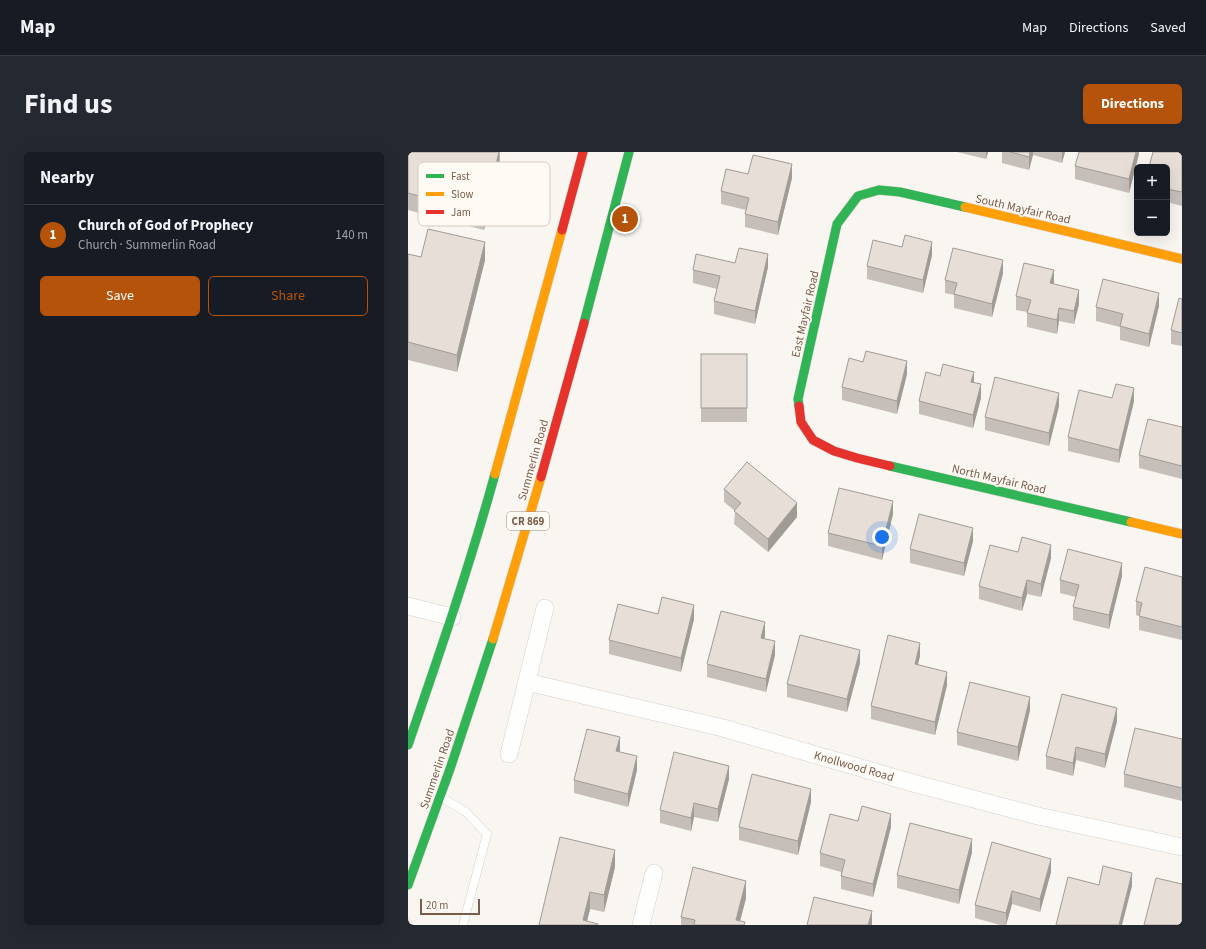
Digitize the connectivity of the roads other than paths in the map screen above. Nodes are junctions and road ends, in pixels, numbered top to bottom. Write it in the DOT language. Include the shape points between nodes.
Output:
graph roads {
  1 [pos="583,152"];
  2 [pos="629,152"];
  3 [pos="858,196"];
  4 [pos="1182,259"];
  5 [pos="813,440"];
  6 [pos="1182,534"];
  7 [pos="408,606"];
  8 [pos="545,608"];
  9 [pos="452,617"];
  10 [pos="527,682"];
  11 [pos="408,745"];
  12 [pos="509,754"];
  13 [pos="440,797"];
  14 [pos="1182,847"];
  15 [pos="654,873"];
  16 [pos="408,885"];
  17 [pos="463,925"];
  18 [pos="641,925"];
  1 -- 9 [label="main road" via="484,512"];
  2 -- 13 [label="main road, Summerlin Road / CR 869" via="564,396 498,625"];
  3 -- 4 [label="main road, South Mayfair Road" via="879,190 900,192"];
  3 -- 5 [label="main road, East Mayfair Road" via="837,224 798,399 801,422"];
  5 -- 6 [label="main road, North Mayfair Road" via="834,451 857,458"];
  7 -- 9 [label="street"];
  8 -- 10 [label="street"];
  9 -- 11 [label="main road"];
  10 -- 12 [label="street"];
  10 -- 14 [label="street, Knollwood Road" via="723,728 1038,816"];
  13 -- 16 [label="main road, Summerlin Road / CR 869"];
  13 -- 17 [label="lane" via="466,812 487,834"];
  15 -- 18 [label="street"];
}
